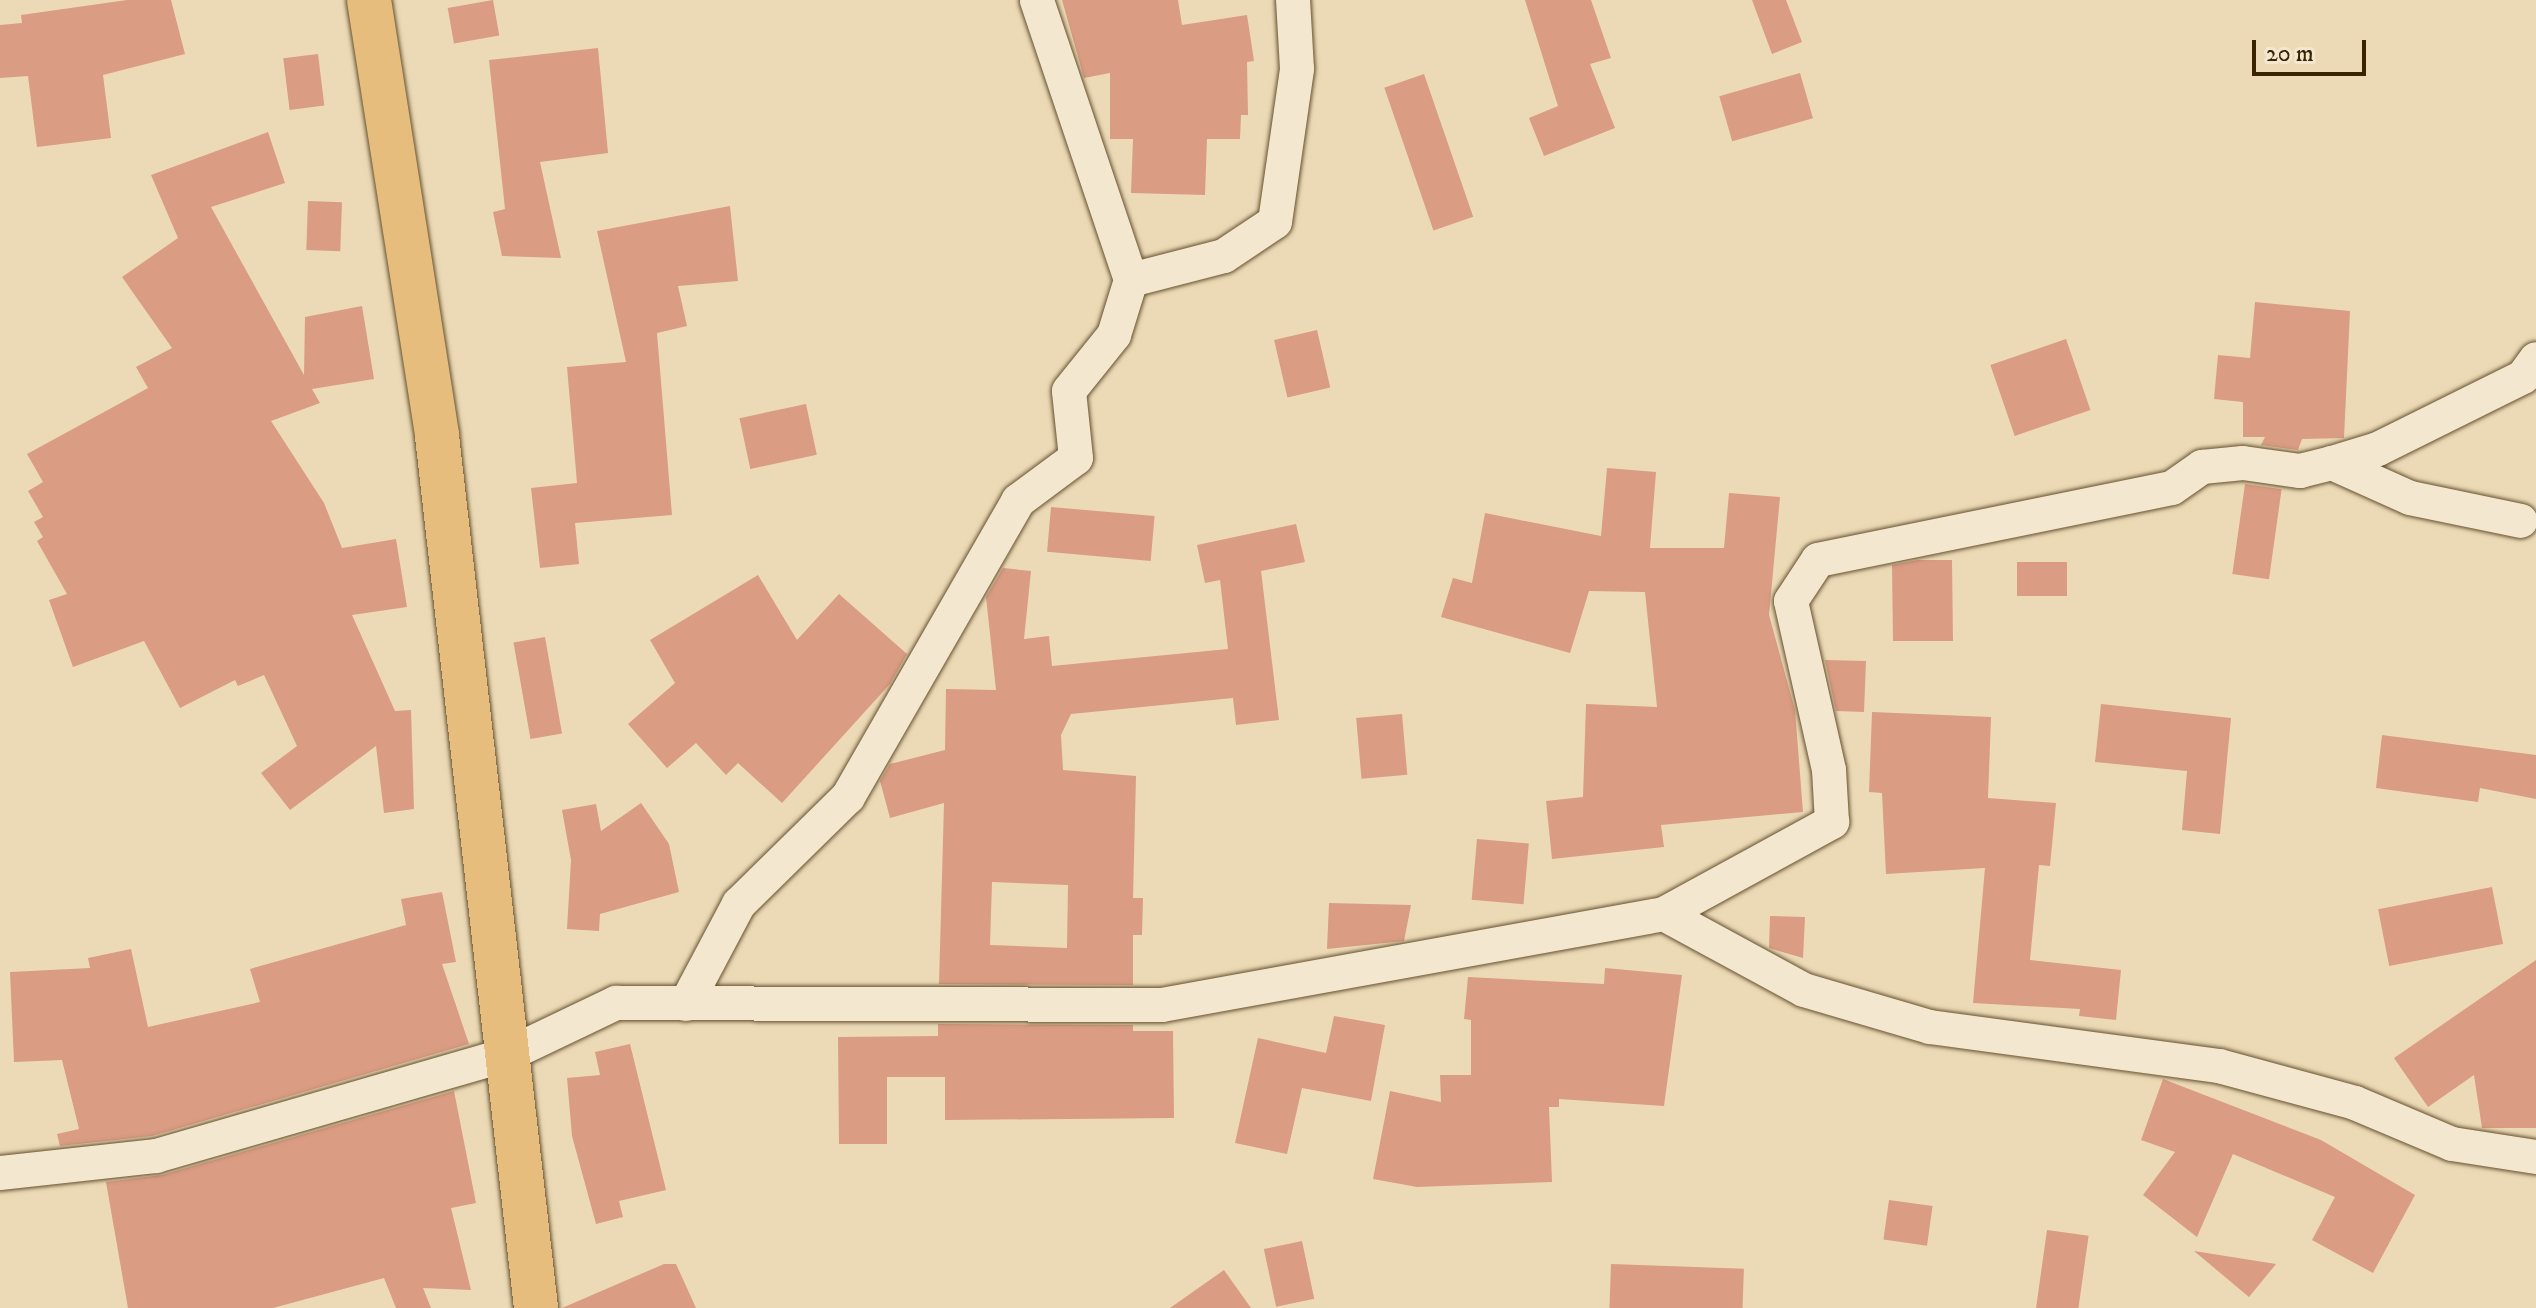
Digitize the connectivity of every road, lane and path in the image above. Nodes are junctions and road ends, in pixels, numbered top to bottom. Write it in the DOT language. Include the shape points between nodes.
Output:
graph roads {
  1 [pos="369,0"];
  2 [pos="1037,0"];
  3 [pos="1293,0"];
  4 [pos="1131,280"];
  5 [pos="2536,359"];
  6 [pos="2332,463"];
  7 [pos="2521,521"];
  8 [pos="1664,914"];
  9 [pos="686,1004"];
  10 [pos="509,1054"];
  11 [pos="2536,1157"];
  12 [pos="0,1173"];
  13 [pos="536,1308"];
  1 -- 10 [label="highway" via="437,436"];
  2 -- 4 [label="street"];
  3 -- 4 [label="street" via="1297,69 1275,222 1224,256"];
  4 -- 9 [label="street" via="1114,335 1069,391 1076,458 1018,501 848,797 739,904"];
  5 -- 6 [label="street" via="2523,377 2378,449"];
  6 -- 7 [label="street" via="2410,498"];
  6 -- 8 [label="street" via="2300,471 2243,463 2202,467 2172,488 1818,560 1791,601 1829,770 1832,822"];
  8 -- 9 [label="street" via="1573,935 1162,1005"];
  8 -- 11 [label="street" via="1804,990 1930,1027 2219,1066 2355,1103 2452,1144"];
  9 -- 10 [label="street" via="616,1003"];
  10 -- 12 [label="street" via="156,1156"];
  10 -- 13 [label="highway"];
}
